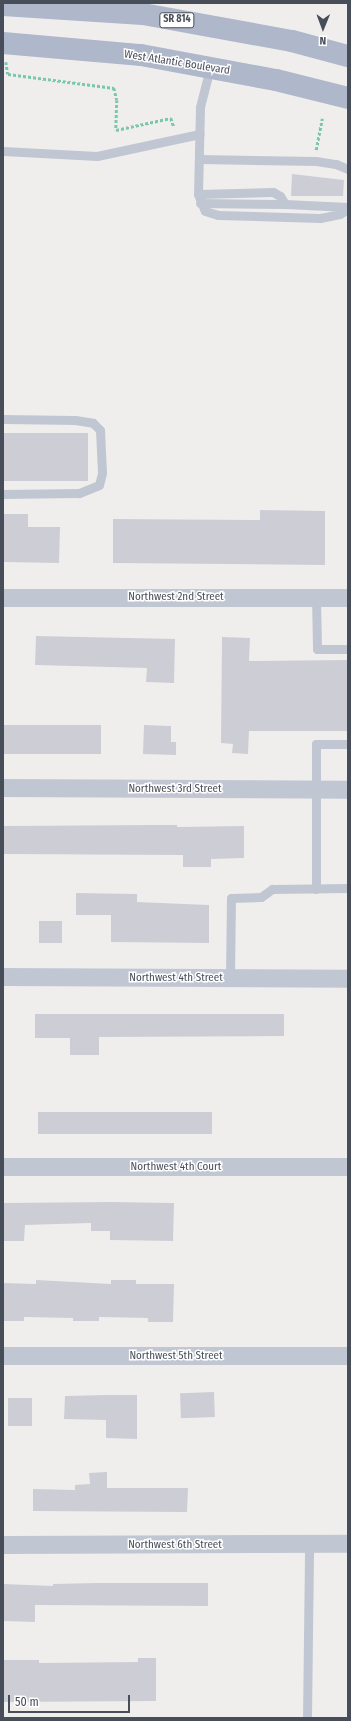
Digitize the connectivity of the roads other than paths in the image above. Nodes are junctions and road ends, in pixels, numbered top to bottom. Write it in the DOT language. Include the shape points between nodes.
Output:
graph roads {
  1 [pos="3,5"];
  2 [pos="4,52"];
  3 [pos="348,56"];
  4 [pos="210,68"];
  5 [pos="348,98"];
  6 [pos="200,134"];
  7 [pos="3,151"];
  8 [pos="199,159"];
  9 [pos="348,169"];
  10 [pos="198,194"];
  11 [pos="200,203"];
  12 [pos="285,204"];
  13 [pos="348,208"];
  14 [pos="3,419"];
  15 [pos="3,494"];
  16 [pos="316,596"];
  17 [pos="3,598"];
  18 [pos="348,598"];
  19 [pos="348,649"];
  20 [pos="348,744"];
  21 [pos="3,788"];
  22 [pos="317,790"];
  23 [pos="348,790"];
  24 [pos="348,888"];
  25 [pos="316,889"];
  26 [pos="3,977"];
  27 [pos="230,978"];
  28 [pos="348,979"];
  29 [pos="3,1167"];
  30 [pos="348,1167"];
  31 [pos="3,1356"];
  32 [pos="348,1356"];
  33 [pos="309,1544"];
  34 [pos="348,1544"];
  35 [pos="3,1545"];
  36 [pos="307,1718"];
  1 -- 3 [label="main road, SR 814" via="143,14 292,41"];
  2 -- 4 [label="main road, West Atlantic Boulevard" via="141,55"];
  4 -- 5 [label="main road, West Atlantic Boulevard" via="276,80"];
  4 -- 6 [label="lane" via="200,106"];
  6 -- 7 [label="lane" via="97,156"];
  6 -- 8 [label="lane"];
  8 -- 9 [label="lane" via="316,161"];
  8 -- 10 [label="lane"];
  10 -- 11 [label="lane"];
  10 -- 12 [label="lane" via="273,192 280,196"];
  11 -- 12 [label="lane"];
  11 -- 13 [label="lane" via="205,211 218,215 320,218 340,214"];
  12 -- 13 [label="lane"];
  14 -- 15 [label="lane" via="74,420 93,423 100,430 102,473 99,485 79,494"];
  16 -- 17 [label="street, Northwest 2nd Street"];
  16 -- 18 [label="street, Northwest 2nd Street"];
  16 -- 19 [label="lane" via="317,649"];
  20 -- 22 [label="lane" via="316,744"];
  21 -- 22 [label="street, Northwest 3rd Street"];
  22 -- 23 [label="street, Northwest 3rd Street"];
  22 -- 25 [label="lane"];
  24 -- 25 [label="lane"];
  25 -- 27 [label="lane" via="272,889 261,897 231,898"];
  26 -- 27 [label="street, Northwest 4th Street"];
  27 -- 28 [label="street, Northwest 4th Street"];
  29 -- 30 [label="street, Northwest 4th Court"];
  31 -- 32 [label="street, Northwest 5th Street"];
  33 -- 34 [label="street, Northwest 6th Street"];
  33 -- 35 [label="street, Northwest 6th Street"];
  33 -- 36 [label="lane"];
}
